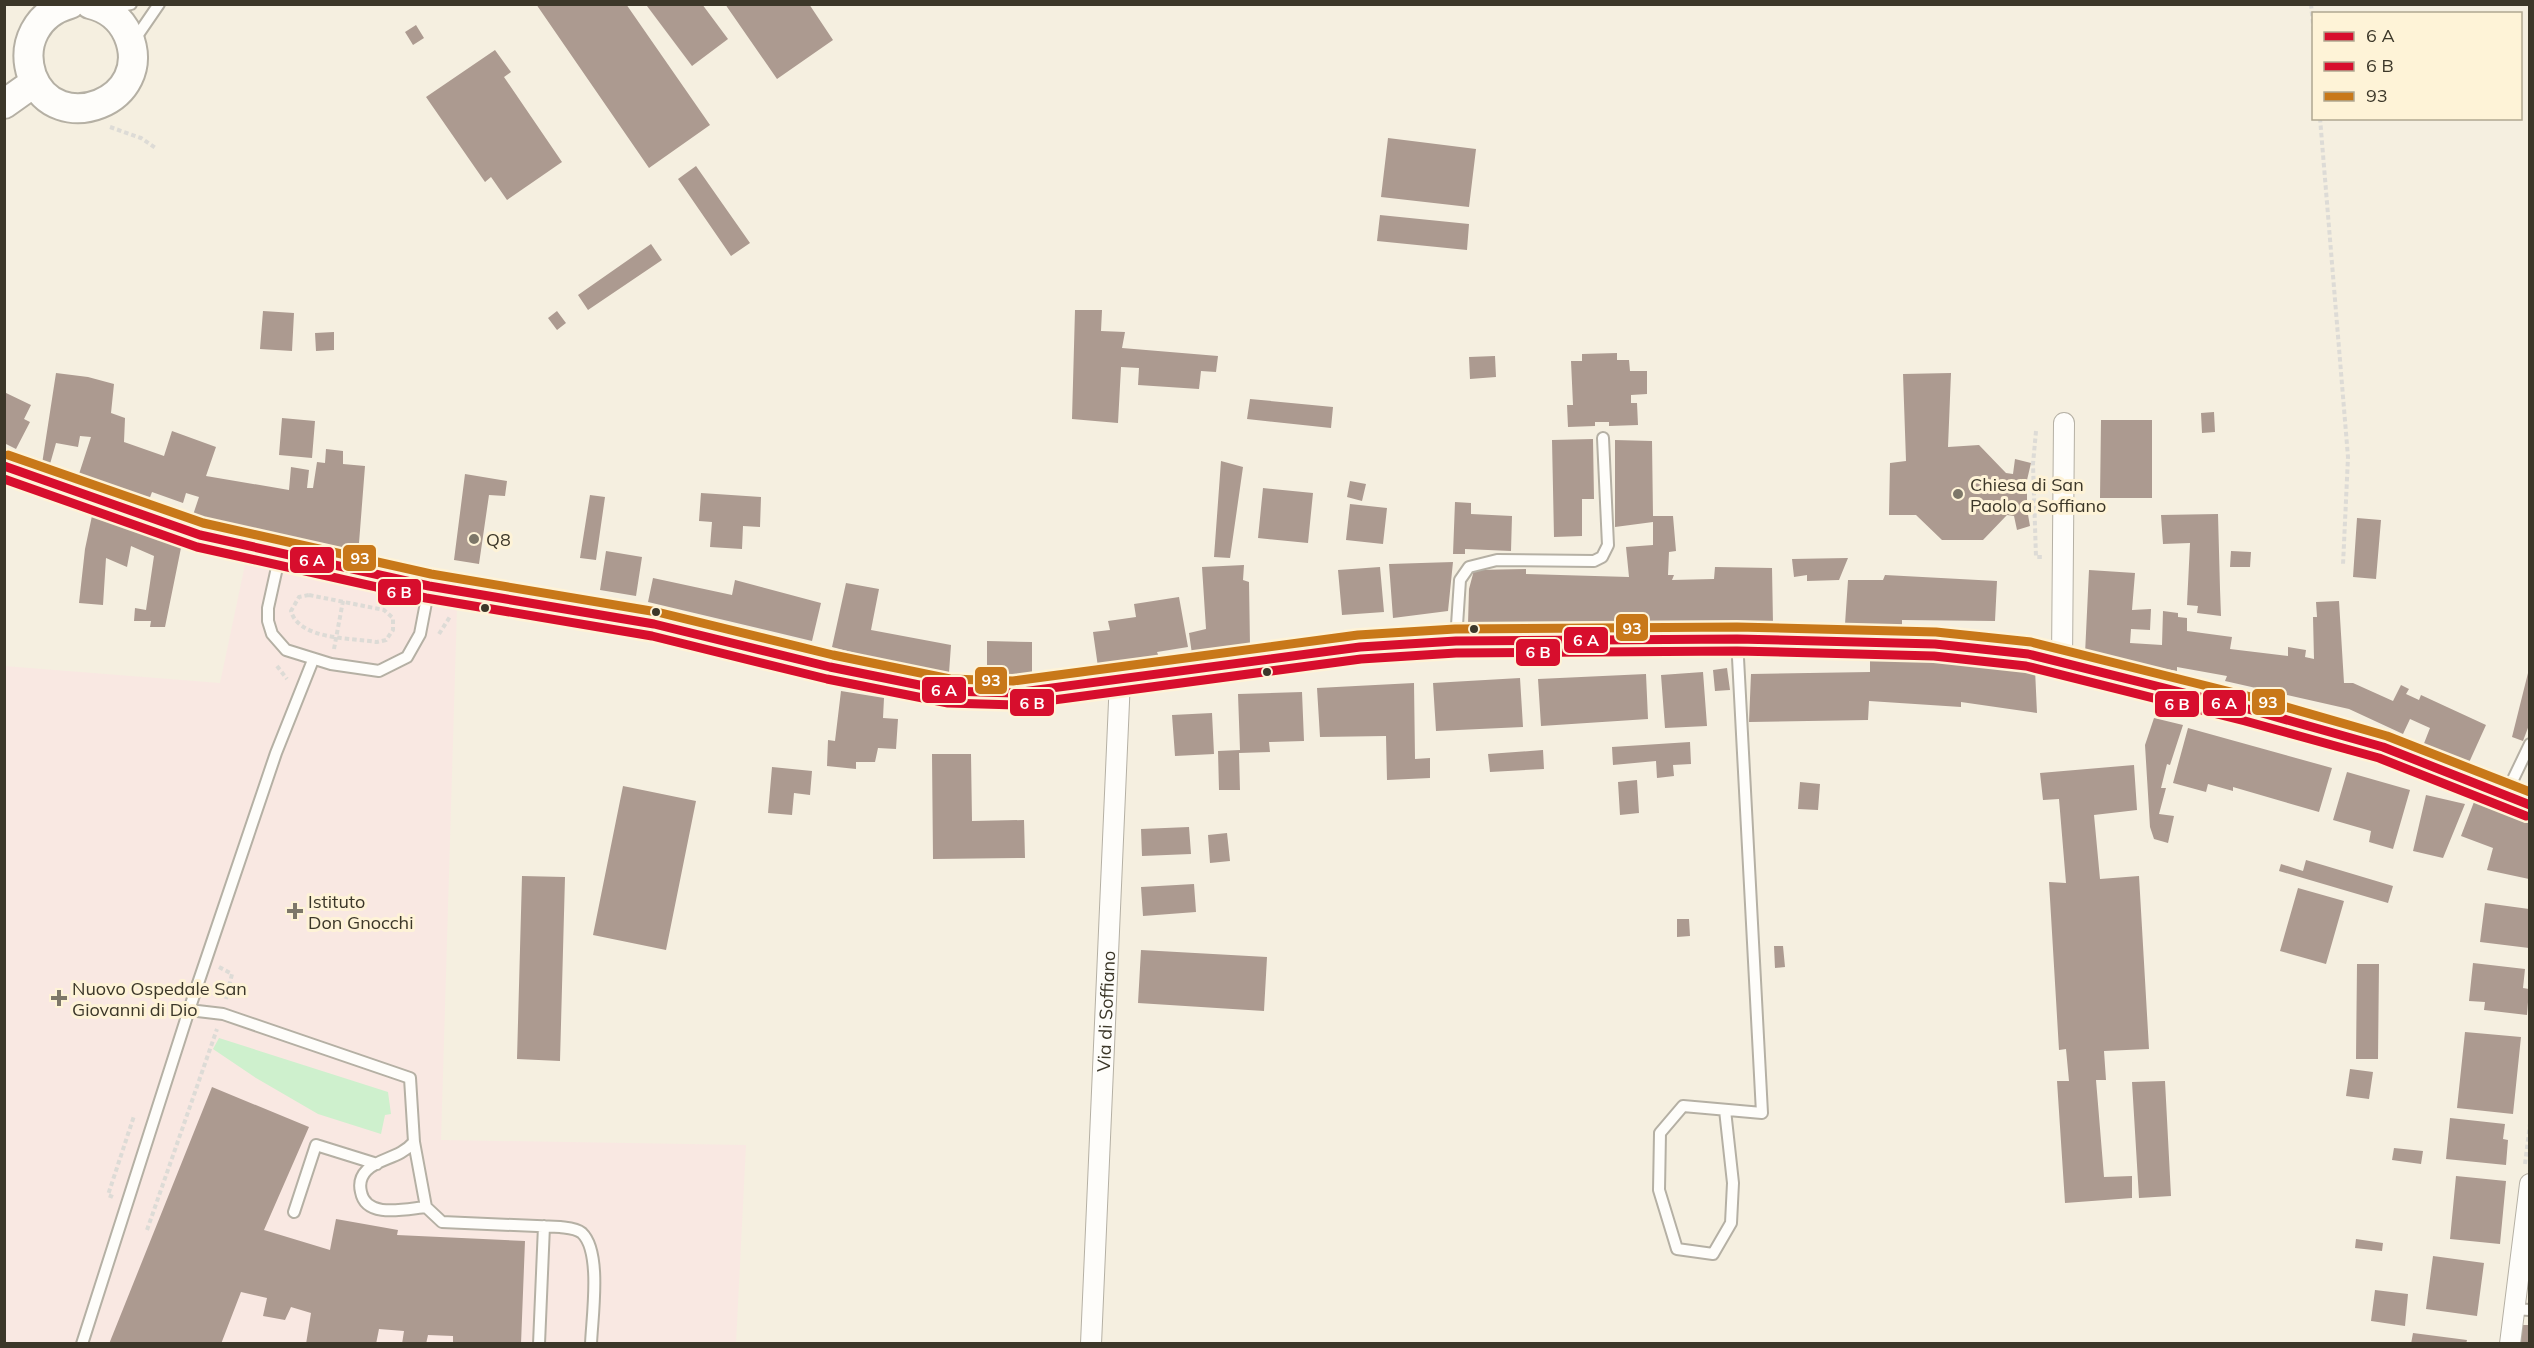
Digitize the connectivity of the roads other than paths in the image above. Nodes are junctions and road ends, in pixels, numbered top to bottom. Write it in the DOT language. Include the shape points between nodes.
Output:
graph roads {
  1 [pos="70,4"];
  2 [pos="131,4"];
  3 [pos="159,4"];
  4 [pos="96,6"];
  5 [pos="37,16"];
  6 [pos="132,44"];
  7 [pos="35,82"];
  8 [pos="4,104"];
  9 [pos="2064,423"];
  10 [pos="1603,438"];
  11 [pos="4,466"];
  12 [pos="280,554"];
  13 [pos="429,586"];
  14 [pos="1737,639"];
  15 [pos="1456,640"];
  16 [pos="313,660"];
  17 [pos="2062,662"];
  18 [pos="1120,679"];
  19 [pos="2529,744"];
  20 [pos="2506,794"];
  21 [pos="2529,804"];
  22 [pos="189,1010"];
  23 [pos="1725,1110"];
  24 [pos="414,1142"];
  25 [pos="377,1164"];
  26 [pos="2529,1185"];
  27 [pos="426,1207"];
  28 [pos="294,1212"];
  29 [pos="544,1226"];
  30 [pos="2521,1309"];
  31 [pos="82,1344"];
  32 [pos="539,1344"];
  33 [pos="591,1344"];
  34 [pos="1091,1344"];
  35 [pos="2510,1344"];
  1 -- 5 [label="main road"];
  2 -- 4 [label="lane"];
  3 -- 6 [label="lane"];
  4 -- 6 [label="main road" via="119,20"];
  5 -- 7 [label="main road" via="28,52"];
  6 -- 7 [label="main road" via="133,62 128,78 103,104 70,108 54,102"];
  7 -- 8 [label="main road"];
  9 -- 17 [label="street"];
  10 -- 15 [label="lane" via="1608,545 1602,557 1594,561 1497,560 1470,567 1460,580"];
  11 -- 12 [label="street" via="200,535"];
  12 -- 13 [label="street"];
  12 -- 16 [label="lane" via="268,608 270,629 286,650"];
  13 -- 16 [label="lane" via="420,634 407,657 379,671"];
  13 -- 18 [label="street" via="617,617 949,691 1003,694"];
  14 -- 15 [label="street"];
  14 -- 17 [label="street" via="1935,644 2028,654"];
  14 -- 23 [label="lane" via="1762,1113"];
  15 -- 18 [label="street" via="1360,647"];
  16 -- 22 [label="lane" via="276,753"];
  17 -- 20 [label="street" via="2318,727"];
  18 -- 34 [label="street, Via di Soffiano"];
  19 -- 20 [label="lane"];
  20 -- 21 [label="street"];
  22 -- 24 [label="lane" via="223,1014 410,1078"];
  22 -- 31 [label="lane"];
  23 -- 23 [label="lane" via="1683,1106 1660,1133 1659,1190 1677,1249 1713,1254 1731,1223 1733,1183"];
  24 -- 25 [label="lane" via="399,1156"];
  24 -- 27 [label="lane"];
  25 -- 27 [label="lane" via="361,1178 363,1200 371,1207 389,1210"];
  25 -- 28 [label="lane" via="316,1145"];
  26 -- 30 [label="street"];
  27 -- 29 [label="lane" via="442,1222"];
  29 -- 32 [label="lane"];
  29 -- 33 [label="lane" via="575,1229 588,1243 594,1261"];
  30 -- 35 [label="street"];
}
